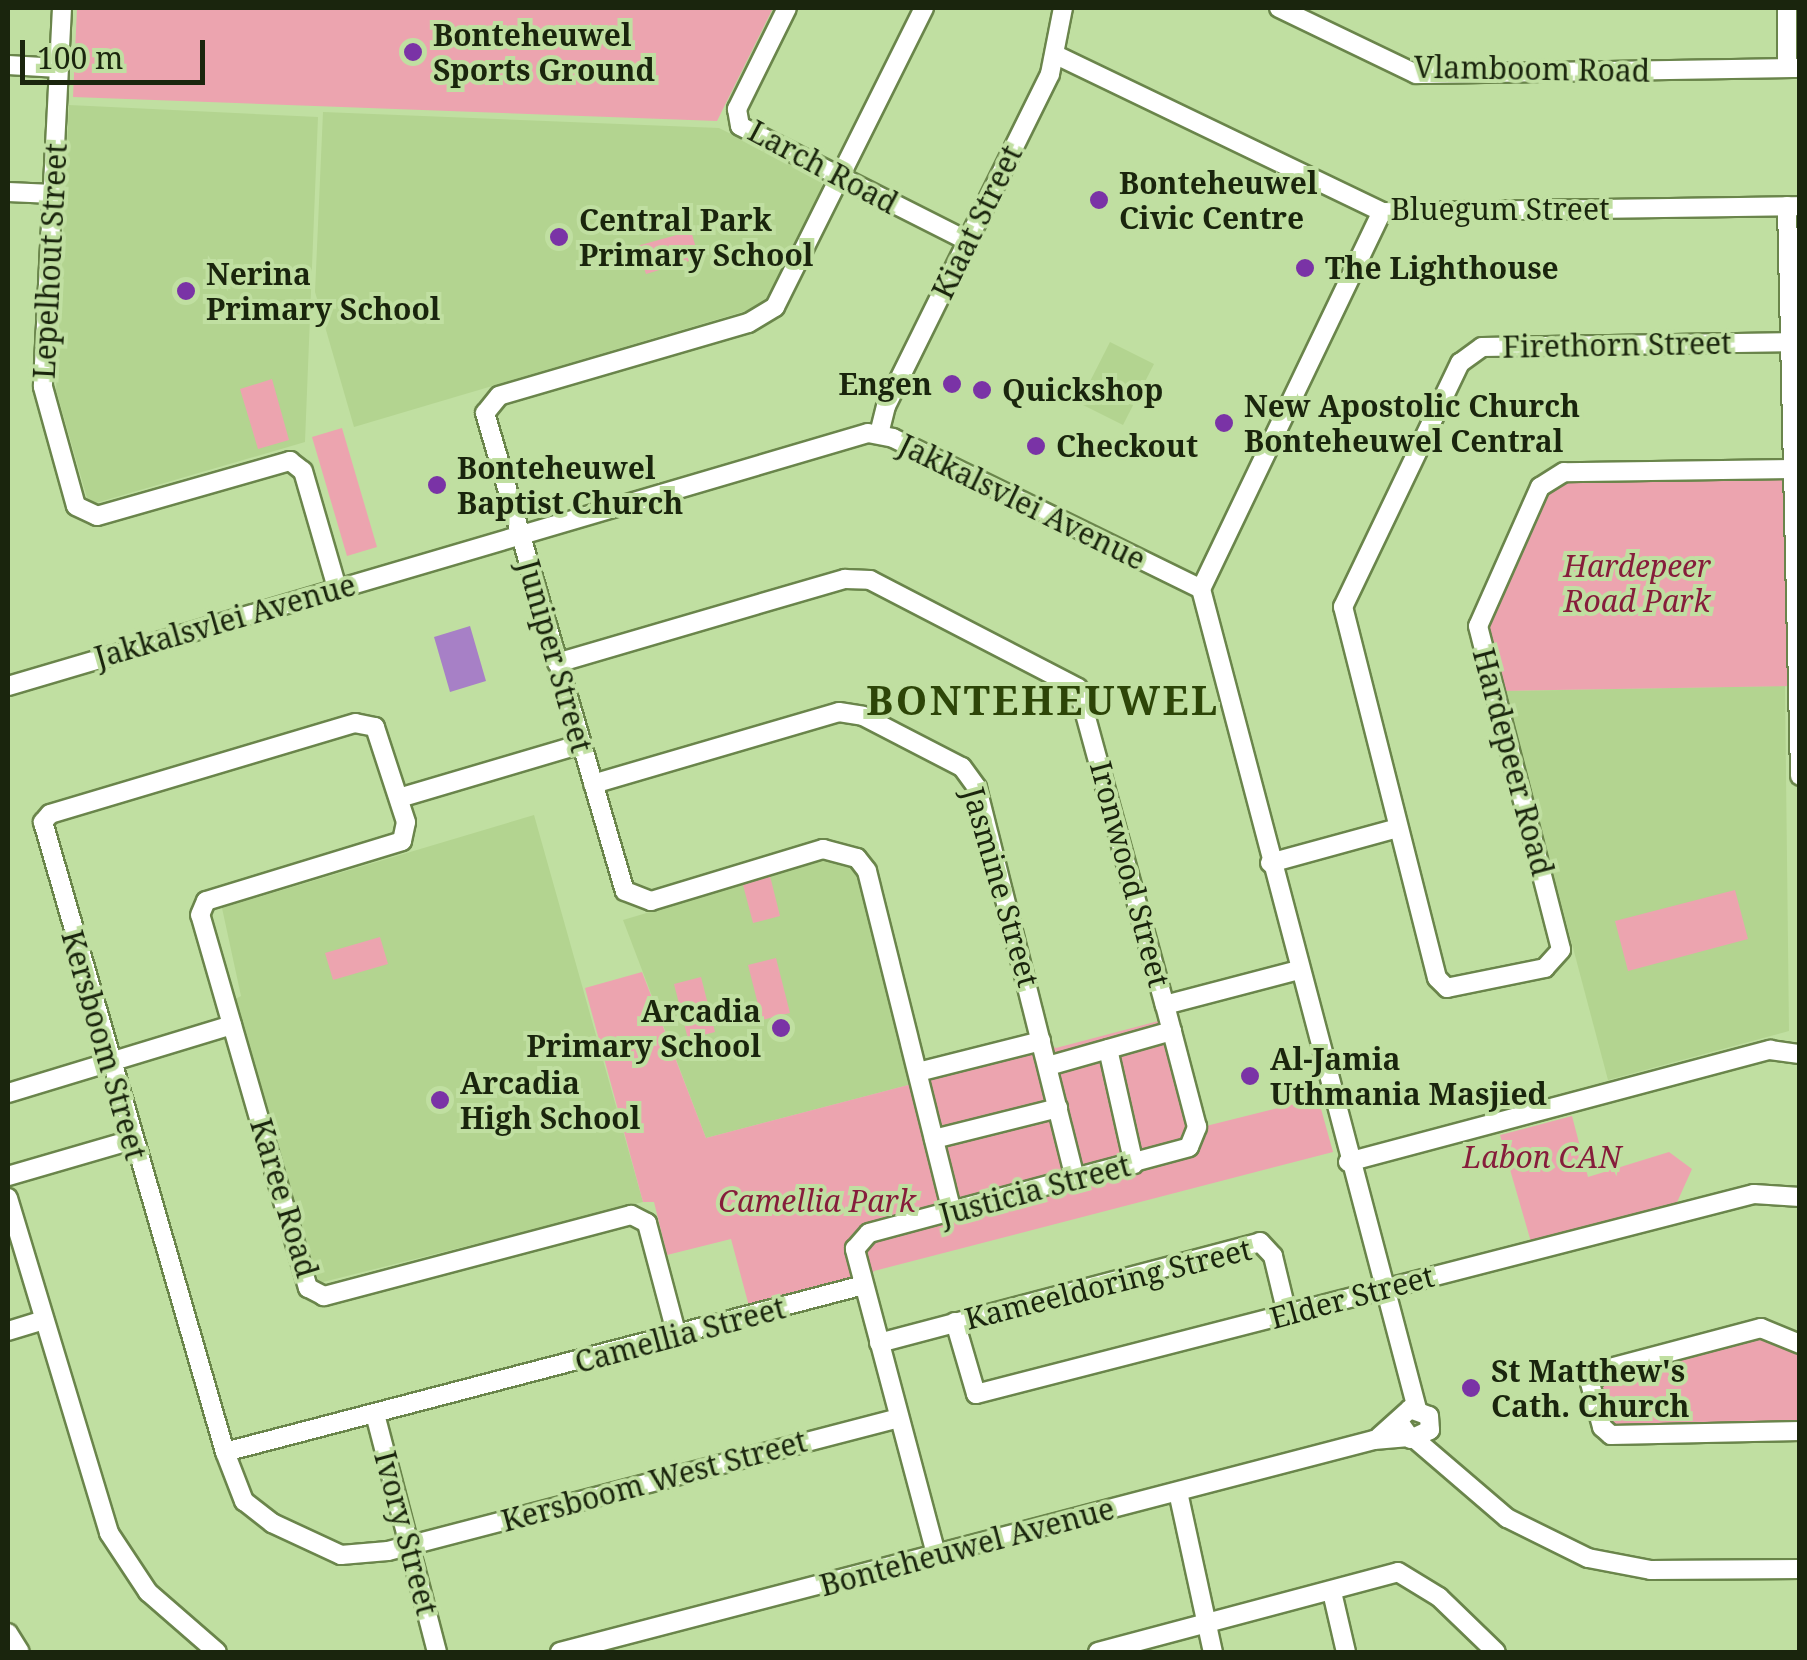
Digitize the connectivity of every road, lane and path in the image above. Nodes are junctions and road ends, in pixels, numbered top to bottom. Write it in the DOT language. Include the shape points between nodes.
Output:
graph roads {
  1 [pos="62,8"];
  2 [pos="787,8"];
  3 [pos="924,8"];
  4 [pos="1062,8"];
  5 [pos="1279,8"];
  6 [pos="1786,8"];
  7 [pos="1056,55"];
  8 [pos="8,65"];
  9 [pos="59,68"];
  10 [pos="1793,68"];
  11 [pos="1098,76"];
  12 [pos="1044,86"];
  13 [pos="842,179"];
  14 [pos="8,192"];
  15 [pos="53,194"];
  16 [pos="1793,206"];
  17 [pos="1382,212"];
  18 [pos="968,241"];
  19 [pos="1794,342"];
  20 [pos="879,434"];
  21 [pos="1792,470"];
  22 [pos="519,534"];
  23 [pos="336,588"];
  24 [pos="1202,589"];
  25 [pos="557,663"];
  26 [pos="8,686"];
  27 [pos="581,744"];
  28 [pos="1800,776"];
  29 [pos="593,784"];
  30 [pos="399,798"];
  31 [pos="1398,828"];
  32 [pos="1270,862"];
  33 [pos="1298,970"];
  34 [pos="1165,1006"];
  35 [pos="232,1025"];
  36 [pos="1172,1032"];
  37 [pos="1042,1041"];
  38 [pos="1108,1049"];
  39 [pos="1800,1054"];
  40 [pos="109,1063"];
  41 [pos="1048,1066"];
  42 [pos="918,1072"];
  43 [pos="8,1093"];
  44 [pos="1058,1108"];
  45 [pos="934,1138"];
  46 [pos="132,1140"];
  47 [pos="1348,1162"];
  48 [pos="1134,1164"];
  49 [pos="8,1176"];
  50 [pos="1075,1179"];
  51 [pos="8,1198"];
  52 [pos="1800,1198"];
  53 [pos="952,1211"];
  54 [pos="864,1285"];
  55 [pos="1382,1290"];
  56 [pos="1288,1314"];
  57 [pos="44,1320"];
  58 [pos="955,1322"];
  59 [pos="8,1331"];
  60 [pos="677,1336"];
  61 [pos="880,1343"];
  62 [pos="1800,1344"];
  63 [pos="375,1414"];
  64 [pos="899,1418"];
  65 [pos="1412,1425"];
  66 [pos="1800,1431"];
  67 [pos="225,1452"];
  68 [pos="1178,1492"];
  69 [pos="409,1545"];
  70 [pos="936,1554"];
  71 [pos="1800,1570"];
  72 [pos="1332,1592"];
  73 [pos="1207,1624"];
  74 [pos="8,1633"];
  75 [pos="608,1646"];
  76 [pos="20,1652"];
  77 [pos="217,1652"];
  78 [pos="437,1652"];
  79 [pos="560,1652"];
  80 [pos="1098,1652"];
  81 [pos="1213,1652"];
  82 [pos="1346,1652"];
  83 [pos="1496,1652"];
  1 -- 9 [label="street, Lepelhout Street"];
  2 -- 13 [label="street, Larch Road" via="737,120"];
  3 -- 13 [label="street, Juniper Street"];
  4 -- 7 [label="street, Kiaat Street"];
  5 -- 10 [label="street, Vlamboom Road" via="1416,74"];
  6 -- 10 [label="street"];
  7 -- 11 [label="street, Bluegum Street"];
  7 -- 12 [label="street, Kiaat Street"];
  8 -- 9 [label="street"];
  9 -- 15 [label="street, Lepelhout Street"];
  11 -- 12 [label="street" via="1071,74"];
  11 -- 17 [label="street, Bluegum Street"];
  12 -- 18 [label="street, Kiaat Street"];
  13 -- 18 [label="street, Larch Road"];
  13 -- 22 [label="street, Juniper Street" via="783,296 763,316 491,400 486,418"];
  14 -- 15 [label="street"];
  15 -- 23 [label="street, Lepelhout Street" via="43,387 78,510 97,516 290,462 304,476"];
  16 -- 17 [label="street, Bluegum Street"];
  16 -- 19 [label="street"];
  17 -- 24 [label="street"];
  18 -- 20 [label="street, Kiaat Street" via="886,406"];
  19 -- 21 [label="street"];
  19 -- 31 [label="street, Firethorn Street" via="1482,347 1466,355 1343,607"];
  20 -- 22 [label="street, Jakkalsvlei Avenue" via="844,438"];
  20 -- 24 [label="street, Jakkalsvlei Avenue"];
  21 -- 28 [label="street"];
  21 -- 31 [label="street, Hardepeer Road" via="1557,474 1540,487 1488,593 1478,632 1560,945 1555,963 1460,990 1443,986"];
  22 -- 23 [label="street, Jakkalsvlei Avenue"];
  22 -- 25 [label="street, Juniper Street"];
  23 -- 26 [label="street, Jakkalsvlei Avenue"];
  24 -- 32 [label="street"];
  25 -- 27 [label="street, Juniper Street"];
  25 -- 34 [label="street, Ironwood Street" via="858,577 1068,680 1084,699"];
  27 -- 29 [label="street, Juniper Street"];
  27 -- 30 [label="street"];
  29 -- 37 [label="street, Jasmine Street" via="839,712 863,716 954,762 977,788"];
  29 -- 42 [label="street, Juniper Street" via="623,886 639,901 823,849 857,858 867,871"];
  30 -- 35 [label="street, Karee Road" via="407,827 398,844 206,901 200,915"];
  30 -- 40 [label="street, Kersboom Street" via="379,732 360,722 50,814 42,831"];
  31 -- 32 [label="street"];
  32 -- 33 [label="street"];
  33 -- 34 [label="street, Ironwood Street"];
  33 -- 47 [label="street"];
  34 -- 36 [label="street"];
  35 -- 40 [label="street"];
  35 -- 60 [label="street, Karee Road" via="308,1288 324,1296 632,1216 647,1222"];
  36 -- 38 [label="street"];
  36 -- 48 [label="street, Justicia Street" via="1196,1138 1181,1151"];
  37 -- 41 [label="street, Jasmine Street"];
  37 -- 42 [label="street"];
  38 -- 41 [label="street"];
  38 -- 48 [label="street"];
  39 -- 47 [label="street" via="1770,1050"];
  40 -- 43 [label="street"];
  40 -- 46 [label="street, Kersboom Street"];
  41 -- 44 [label="street, Jasmine Street"];
  42 -- 45 [label="street"];
  44 -- 45 [label="street"];
  44 -- 50 [label="street, Jasmine Street"];
  45 -- 53 [label="street"];
  46 -- 49 [label="street"];
  46 -- 67 [label="street, Kersboom Street"];
  47 -- 55 [label="street"];
  48 -- 50 [label="street, Justicia Street"];
  50 -- 53 [label="street, Justicia Street"];
  51 -- 57 [label="street"];
  52 -- 55 [label="street, Elder Street" via="1766,1191"];
  53 -- 54 [label="street, Justicia Street" via="859,1240"];
  54 -- 60 [label="street, Camellia Street"];
  54 -- 61 [label="street"];
  55 -- 56 [label="street, Elder Street"];
  55 -- 65 [label="street"];
  56 -- 58 [label="street, Kameeldoring Street" via="1273,1256 1260,1242"];
  56 -- 58 [label="street, Elder Street" via="976,1394"];
  57 -- 59 [label="street"];
  57 -- 77 [label="street" via="109,1532 148,1592"];
  58 -- 61 [label="street, Kameeldoring Street"];
  60 -- 63 [label="street, Camellia Street"];
  61 -- 64 [label="street"];
  62 -- 66 [label="street" via="1761,1328 1592,1376 1602,1427 1612,1435"];
  63 -- 67 [label="street, Camellia Street"];
  63 -- 69 [label="street, Ivory Street"];
  64 -- 69 [label="street, Kersboom West Street"];
  64 -- 70 [label="street"];
  65 -- 68 [label="street, Bonteheuwel Avenue"];
  65 -- 71 [label="street" via="1533,1534 1588,1558 1652,1570"];
  67 -- 69 [label="street, Kersboom Street" via="244,1501 272,1522 342,1554"];
  68 -- 70 [label="street, Bonteheuwel Avenue"];
  68 -- 73 [label="street"];
  69 -- 78 [label="street, Ivory Street"];
  70 -- 75 [label="street, Bonteheuwel Avenue"];
  72 -- 73 [label="street"];
  72 -- 82 [label="street"];
  72 -- 83 [label="street" via="1408,1573"];
  73 -- 80 [label="street"];
  73 -- 81 [label="street"];
  74 -- 76 [label="street"];
  75 -- 79 [label="street, Bonteheuwel Avenue"];
}
